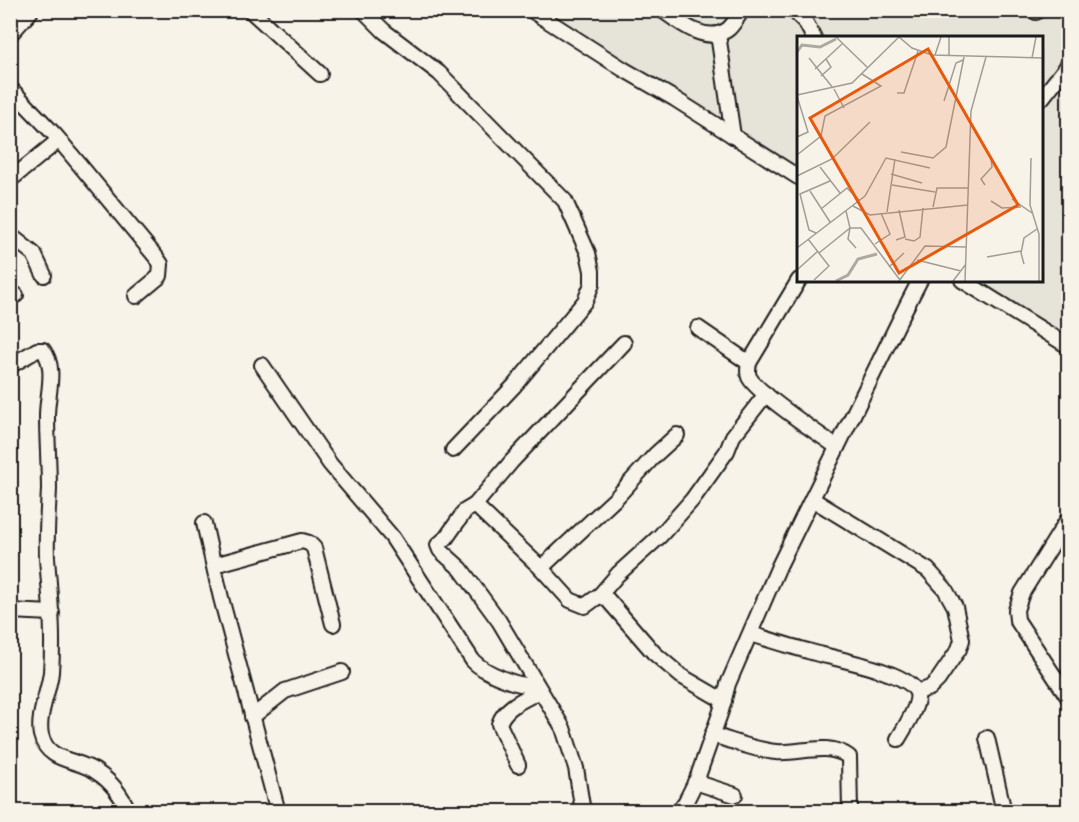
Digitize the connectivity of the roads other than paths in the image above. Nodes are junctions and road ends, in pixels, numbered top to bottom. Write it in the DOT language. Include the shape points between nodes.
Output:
graph roads {
  1 [pos="28,10"];
  2 [pos="250,10"];
  3 [pos="363,10"];
  4 [pos="531,10"];
  5 [pos="662,10"];
  6 [pos="742,10"];
  7 [pos="794,10"];
  8 [pos="10,30"];
  9 [pos="718,34"];
  10 [pos="813,36"];
  11 [pos="1068,65"];
  12 [pos="320,74"];
  13 [pos="10,88"];
  14 [pos="1043,96"];
  15 [pos="733,136"];
  16 [pos="59,140"];
  17 [pos="797,176"];
  18 [pos="10,180"];
  19 [pos="10,236"];
  20 [pos="44,275"];
  21 [pos="798,282"];
  22 [pos="920,282"];
  23 [pos="965,282"];
  24 [pos="136,296"];
  25 [pos="698,328"];
  26 [pos="624,343"];
  27 [pos="1068,346"];
  28 [pos="749,363"];
  29 [pos="262,365"];
  30 [pos="10,366"];
  31 [pos="766,394"];
  32 [pos="677,435"];
  33 [pos="837,447"];
  34 [pos="453,450"];
  35 [pos="812,499"];
  36 [pos="475,505"];
  37 [pos="1068,519"];
  38 [pos="204,523"];
  39 [pos="214,565"];
  40 [pos="541,568"];
  41 [pos="600,595"];
  42 [pos="10,611"];
  43 [pos="52,613"];
  44 [pos="333,624"];
  45 [pos="751,634"];
  46 [pos="342,672"];
  47 [pos="538,688"];
  48 [pos="917,692"];
  49 [pos="1068,693"];
  50 [pos="724,701"];
  51 [pos="252,717"];
  52 [pos="712,735"];
  53 [pos="987,738"];
  54 [pos="898,739"];
  55 [pos="518,765"];
  56 [pos="696,783"];
  57 [pos="735,795"];
  58 [pos="129,812"];
  59 [pos="278,812"];
  60 [pos="583,812"];
  61 [pos="678,812"];
  62 [pos="850,812"];
  63 [pos="1004,812"];
  1 -- 8 [label="highway"];
  2 -- 12 [label="street"];
  3 -- 34 [label="street" via="440,73 565,201 592,271 585,301 514,386"];
  4 -- 15 [label="street"];
  5 -- 9 [label="street" via="691,29"];
  6 -- 9 [label="street" via="729,29"];
  7 -- 10 [label="street"];
  9 -- 15 [label="street"];
  11 -- 14 [label="street"];
  13 -- 16 [label="street"];
  15 -- 17 [label="street"];
  16 -- 18 [label="street"];
  16 -- 24 [label="street" via="160,264 160,276"];
  19 -- 20 [label="street" via="34,254"];
  21 -- 28 [label="street"];
  22 -- 33 [label="street"];
  23 -- 27 [label="street"];
  25 -- 28 [label="street"];
  26 -- 36 [label="street"];
  28 -- 31 [label="street" via="750,378"];
  29 -- 47 [label="street" via="330,464 392,537 473,661 490,674"];
  30 -- 43 [label="street" via="43,350 51,366 47,408 47,556"];
  31 -- 33 [label="street"];
  31 -- 41 [label="street" via="733,436 693,500"];
  32 -- 40 [label="street"];
  33 -- 35 [label="street"];
  35 -- 45 [label="street"];
  35 -- 48 [label="street" via="928,570 955,607 962,640 959,649 938,680"];
  36 -- 40 [label="street"];
  36 -- 47 [label="street" via="465,511 438,545 499,621"];
  37 -- 49 [label="street" via="1016,610 1017,620"];
  38 -- 39 [label="street"];
  39 -- 44 [label="street" via="302,541 309,543 314,548"];
  39 -- 51 [label="street"];
  40 -- 41 [label="street" via="570,600 580,605 588,605"];
  41 -- 50 [label="street" via="654,653 681,676"];
  42 -- 43 [label="street"];
  43 -- 58 [label="street" via="51,673 41,716 41,737 54,756 98,772 121,795"];
  45 -- 48 [label="street" via="891,674 912,684"];
  45 -- 50 [label="street"];
  46 -- 51 [label="street" via="285,691"];
  47 -- 55 [label="street" via="509,708 499,724"];
  47 -- 60 [label="street" via="562,728 576,768"];
  48 -- 54 [label="street" via="918,699"];
  50 -- 52 [label="street"];
  51 -- 59 [label="street"];
  52 -- 56 [label="street"];
  52 -- 62 [label="street" via="763,750 819,748 847,755"];
  53 -- 63 [label="street"];
  56 -- 57 [label="street"];
  56 -- 61 [label="street"];
}
